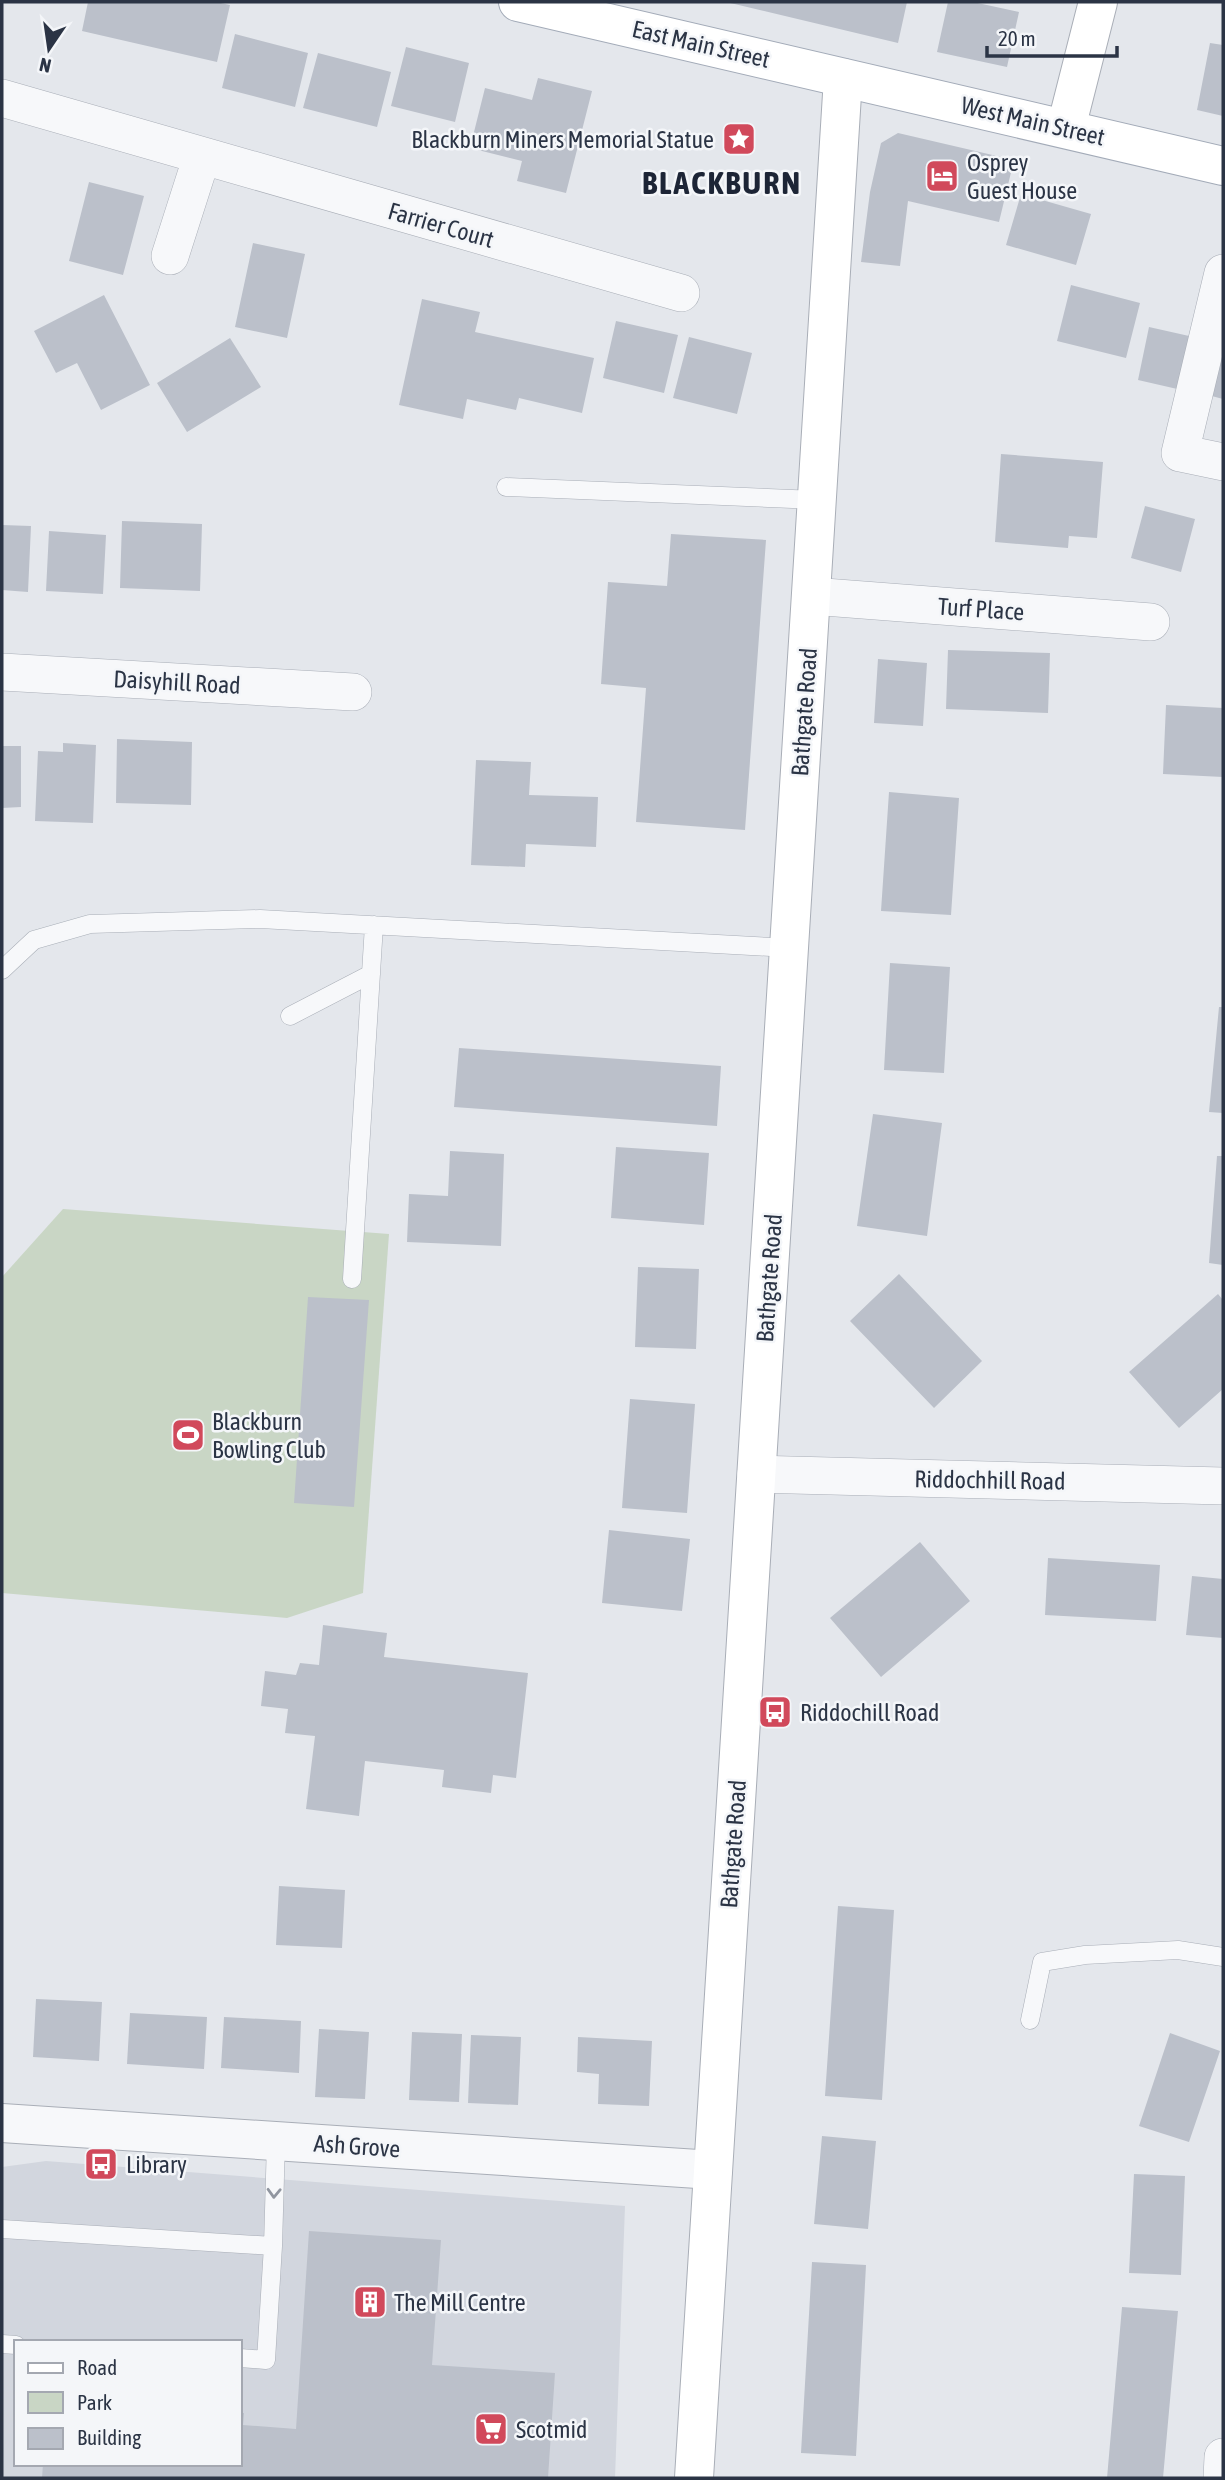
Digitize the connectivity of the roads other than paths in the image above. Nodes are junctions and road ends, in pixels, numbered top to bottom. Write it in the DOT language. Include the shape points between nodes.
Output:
graph roads {
  1 [pos="518,2"];
  2 [pos="1098,2"];
  3 [pos="844,78"];
  4 [pos="2,98"];
  5 [pos="1066,128"];
  6 [pos="202,156"];
  7 [pos="1223,166"];
  8 [pos="170,256"];
  9 [pos="1223,273"];
  10 [pos="681,293"];
  11 [pos="1223,463"];
  12 [pos="506,487"];
  13 [pos="817,500"];
  14 [pos="811,596"];
  15 [pos="1152,622"];
  16 [pos="2,671"];
  17 [pos="353,692"];
  18 [pos="374,925"];
  19 [pos="789,948"];
  20 [pos="2,970"];
  21 [pos="371,974"];
  22 [pos="290,1016"];
  23 [pos="352,1279"];
  24 [pos="757,1474"];
  25 [pos="1223,1486"];
  26 [pos="1223,1957"];
  27 [pos="1030,2020"];
  28 [pos="2,2123"];
  29 [pos="276,2141"];
  30 [pos="713,2171"];
  31 [pos="2,2229"];
  32 [pos="273,2246"];
  33 [pos="242,2358"];
  34 [pos="1223,2457"];
  35 [pos="694,2478"];
  36 [pos="1222,2478"];
  1 -- 3 [label="main road, East Main Street"];
  2 -- 5 [label="main road"];
  3 -- 5 [label="main road, West Main Street"];
  3 -- 13 [label="main road, Bathgate Road"];
  4 -- 6 [label="street, Farrier Court"];
  5 -- 7 [label="main road, West Main Street"];
  6 -- 8 [label="street"];
  6 -- 10 [label="street, Farrier Court"];
  9 -- 11 [label="street" via="1180,453"];
  12 -- 13 [label="lane"];
  13 -- 14 [label="main road, Bathgate Road"];
  14 -- 15 [label="street, Turf Place"];
  14 -- 19 [label="main road, Bathgate Road"];
  16 -- 17 [label="street, Daisyhill Road"];
  18 -- 19 [label="lane"];
  18 -- 20 [label="lane" via="260,919 90,924 34,940"];
  18 -- 21 [label="lane"];
  19 -- 24 [label="main road, Bathgate Road"];
  21 -- 22 [label="lane"];
  21 -- 23 [label="lane"];
  24 -- 25 [label="street, Riddochhill Road"];
  24 -- 30 [label="main road, Bathgate Road"];
  26 -- 27 [label="lane" via="1178,1950 1042,1962"];
  28 -- 29 [label="street, Ash Grove"];
  29 -- 30 [label="street, Ash Grove"];
  29 -- 32 [label="lane, one-way"];
  30 -- 35 [label="main road, Bathgate Road"];
  31 -- 32 [label="lane"];
  32 -- 33 [label="lane" via="266,2360"];
  34 -- 36 [label="street"];
}
